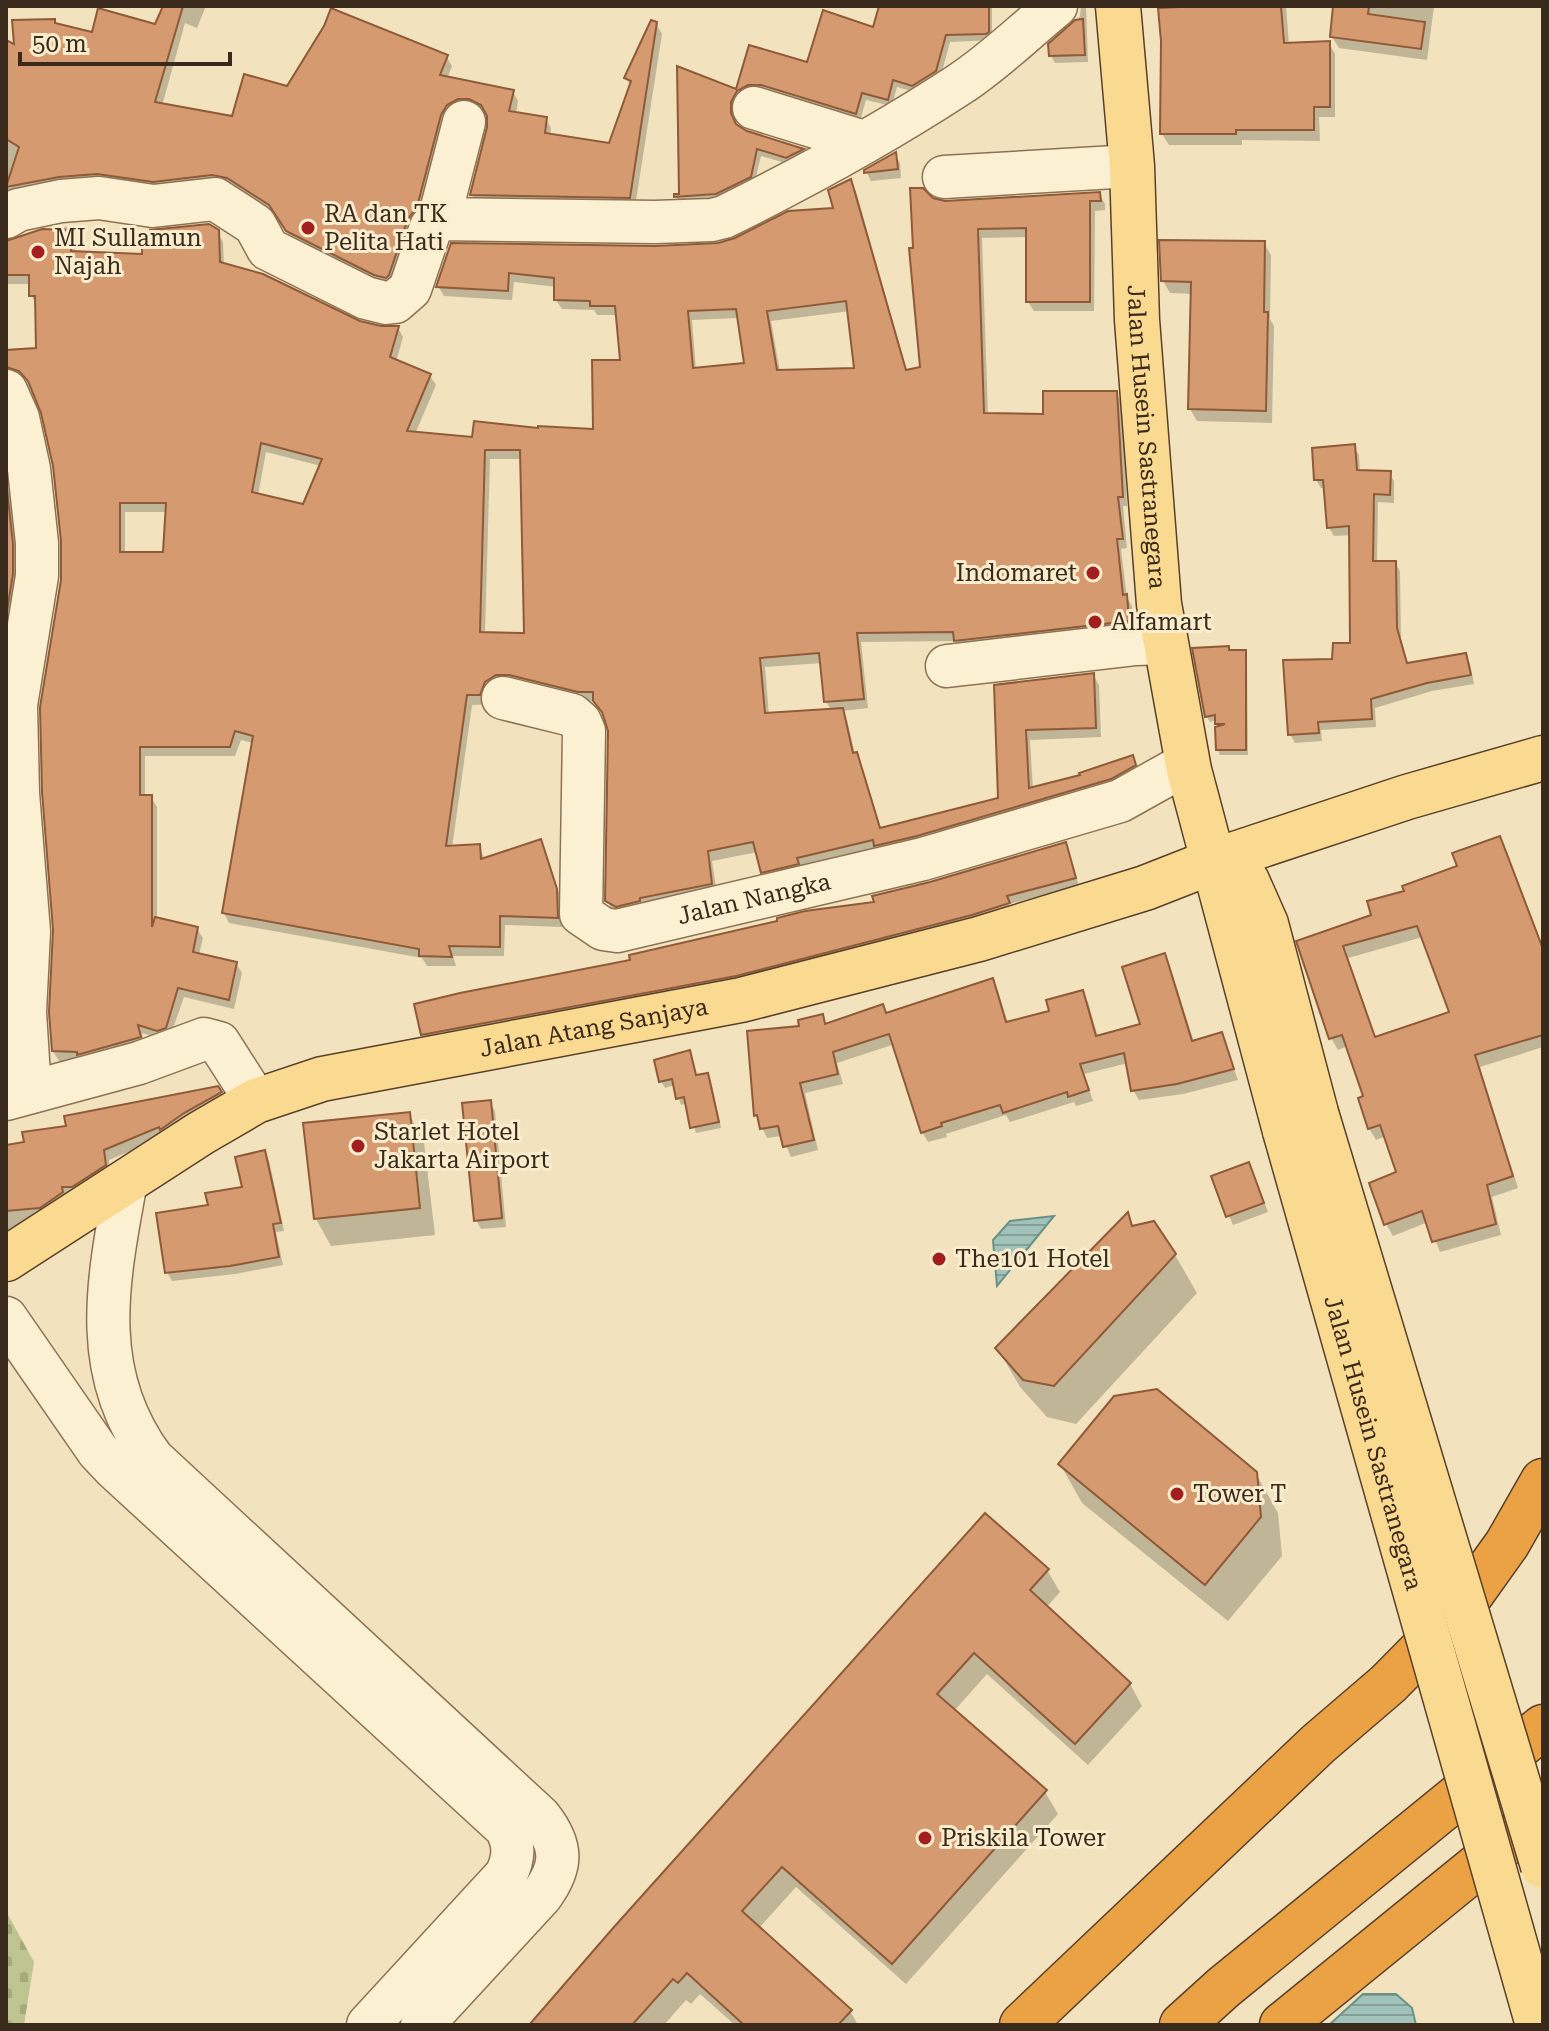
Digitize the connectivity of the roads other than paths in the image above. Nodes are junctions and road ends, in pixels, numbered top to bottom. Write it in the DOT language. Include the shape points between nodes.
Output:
graph roads {
  1 [pos="1056,6"];
  2 [pos="1118,6"];
  3 [pos="754,108"];
  4 [pos="464,122"];
  5 [pos="864,142"];
  6 [pos="1132,166"];
  7 [pos="944,177"];
  8 [pos="6,217"];
  9 [pos="439,219"];
  10 [pos="6,391"];
  11 [pos="1165,643"];
  12 [pos="947,666"];
  13 [pos="503,698"];
  14 [pos="1543,758"];
  15 [pos="1192,781"];
  16 [pos="1306,831"];
  17 [pos="1214,861"];
  18 [pos="1145,888"];
  19 [pos="1231,931"];
  20 [pos="18,1095"];
  21 [pos="256,1101"];
  22 [pos="1300,1122"];
  23 [pos="126,1181"];
  24 [pos="6,1259"];
  25 [pos="6,1318"];
  26 [pos="1543,1481"];
  27 [pos="1543,1727"];
  28 [pos="1543,1813"];
  29 [pos="1543,1866"];
  30 [pos="368,2025"];
  31 [pos="422,2025"];
  32 [pos="1022,2025"];
  33 [pos="1182,2025"];
  34 [pos="1282,2025"];
  35 [pos="1538,2025"];
  1 -- 5 [label="street" via="961,83"];
  2 -- 6 [label="main road, Jalan Husein Sastranegara"];
  3 -- 5 [label="street"];
  4 -- 9 [label="street"];
  5 -- 9 [label="street" via="712,220"];
  6 -- 7 [label="street"];
  6 -- 11 [label="main road, Jalan Husein Sastranegara" via="1141,381"];
  8 -- 9 [label="street" via="61,201 99,198 153,206 215,199 255,225 268,249 386,303 410,289 431,227"];
  10 -- 20 [label="street" via="29,469 37,543 37,576 16,705 29,932"];
  11 -- 12 [label="street"];
  11 -- 15 [label="main road, Jalan Husein Sastranegara"];
  13 -- 15 [label="street, Jalan Nangka" via="572,715 580,722 581,914 603,929 617,931 923,859"];
  14 -- 16 [label="main road"];
  15 -- 16 [label="main road" via="1212,810 1234,822"];
  15 -- 17 [label="main road, Jalan Husein Sastranegara"];
  15 -- 18 [label="main road" via="1185,845"];
  16 -- 17 [label="main road"];
  17 -- 18 [label="main road, Jalan Atang Sanjaya"];
  17 -- 19 [label="main road, Jalan Husein Sastranegara"];
  17 -- 22 [label="main road, Jalan Husein Sastranegara" via="1247,881 1266,924"];
  18 -- 19 [label="main road" via="1197,900"];
  18 -- 21 [label="main road, Jalan Atang Sanjaya" via="979,939 741,1000 383,1066"];
  19 -- 22 [label="main road, Jalan Husein Sastranegara"];
  20 -- 21 [label="street" via="139,1063 204,1039 225,1053"];
  21 -- 23 [label="main road, Jalan Atang Sanjaya"];
  22 -- 29 [label="main road, Jalan Husein Sastranegara, bridge"];
  22 -- 35 [label="main road, Jalan Husein Sastranegara, bridge"];
  23 -- 24 [label="main road, Jalan Atang Sanjaya"];
  23 -- 31 [label="street" via="107,1319 116,1387 139,1441 540,1817 555,1840 554,1878"];
  25 -- 30 [label="street" via="115,1469 512,1839 506,1875"];
  26 -- 32 [label="highway" via="1457,1614"];
  27 -- 33 [label="highway"];
  28 -- 34 [label="highway"];
}
